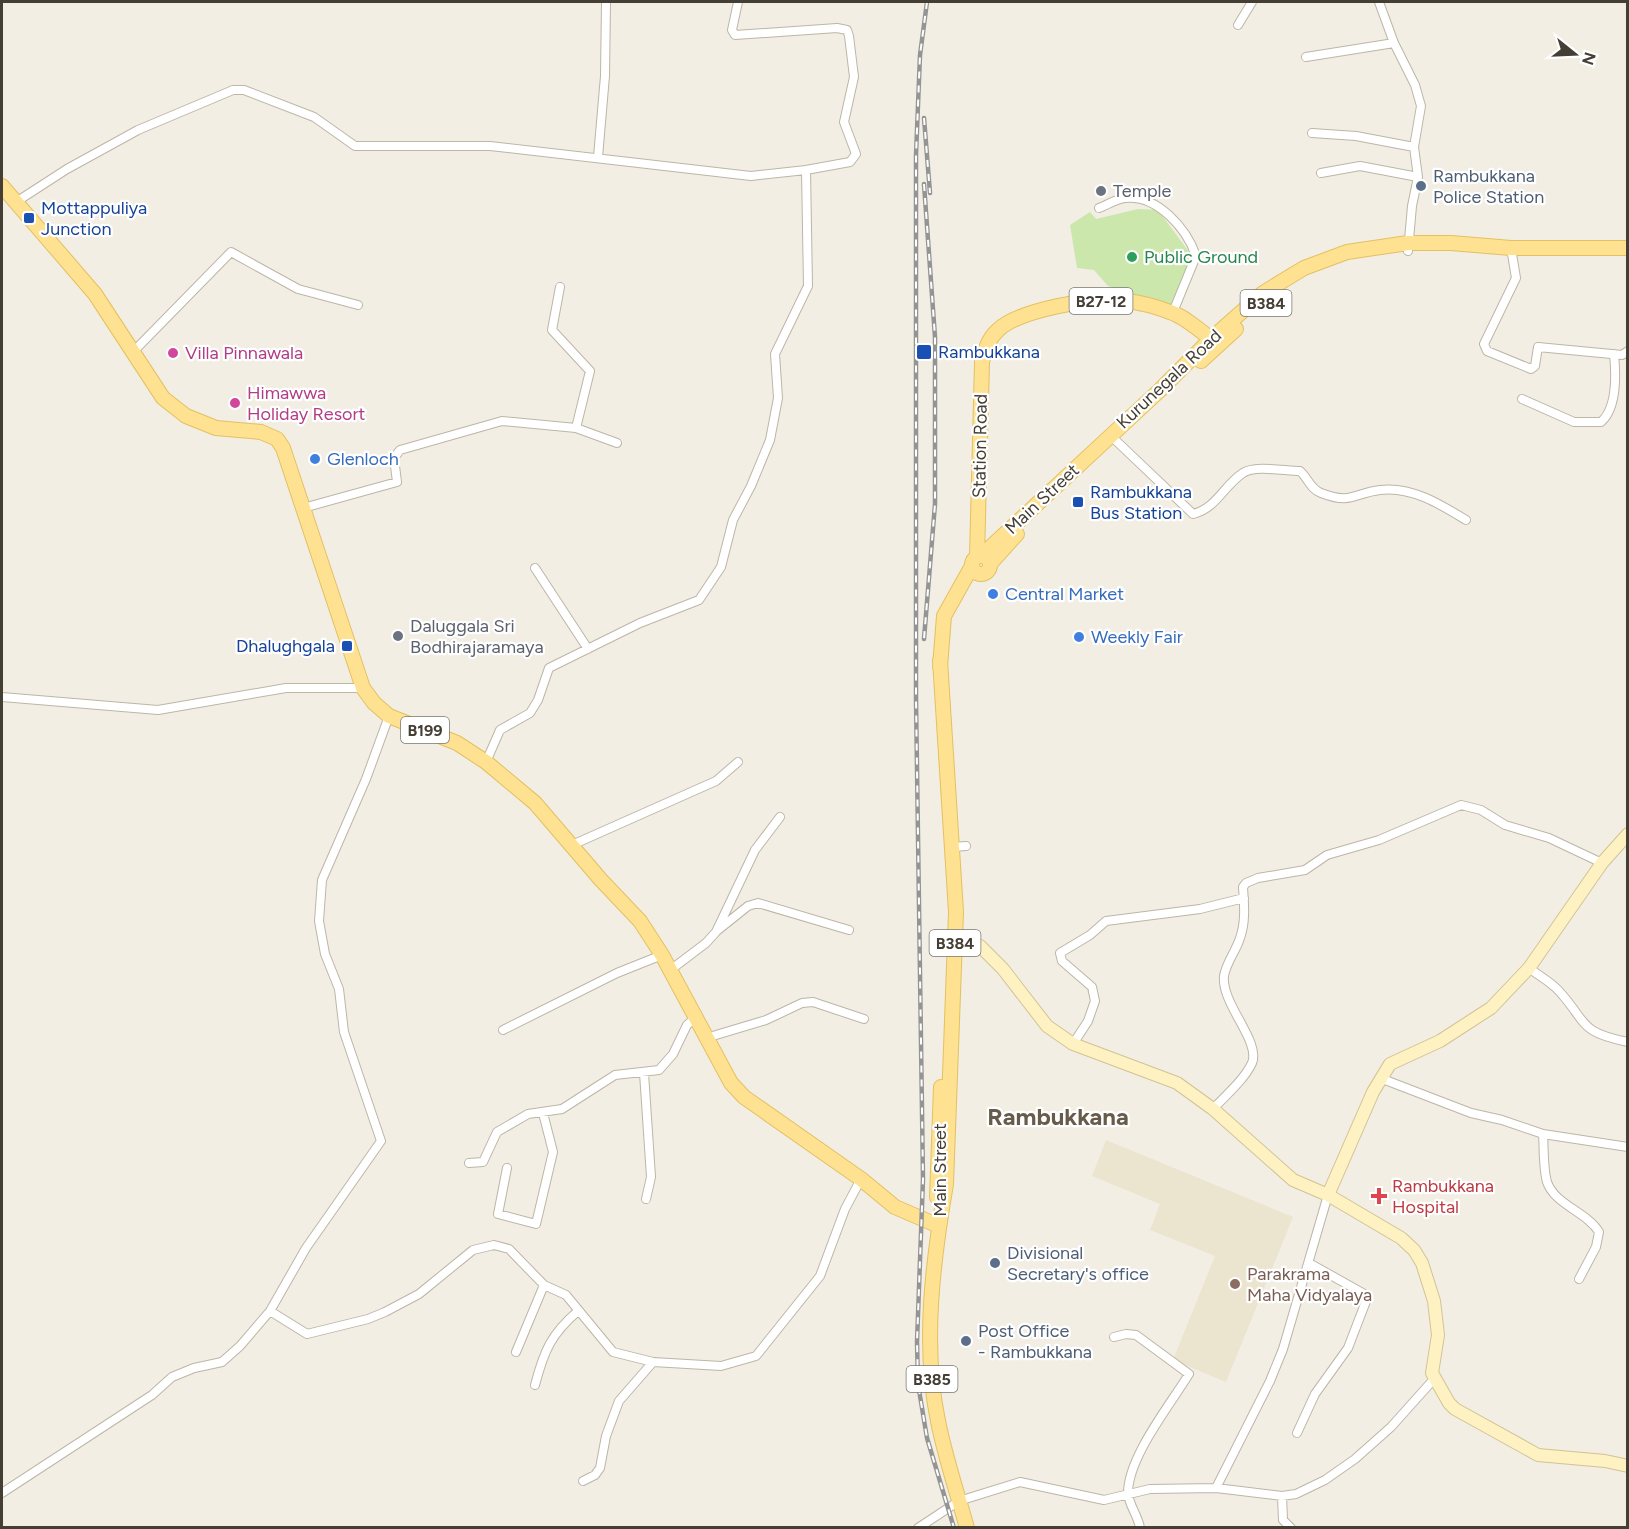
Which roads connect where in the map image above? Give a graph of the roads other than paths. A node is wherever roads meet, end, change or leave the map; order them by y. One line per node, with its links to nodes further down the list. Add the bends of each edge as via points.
1 (606, 2): 10 (street)
2 (738, 2): 11 (street, via 732,30 735,35 847,30 854,76 844,122 856,154 850,162)
3 (1252, 2): 5 (street)
4 (1379, 2): 6 (street)
5 (1238, 25)
6 (1394, 43): 7 (street); 9 (street, via 1416,84 1420,106)
7 (1306, 57)
8 (1312, 133): 9 (street, via 1356,136)
9 (1414, 147): 13 (street)
10 (598, 158): 11 (street, via 751,176); 15 (street, via 490,146 355,146 314,117 244,90 233,90 138,130)
11 (806, 170): 35 (street, via 808,286 775,354 778,398 770,440 733,520 721,567 699,600)
12 (1321, 173): 13 (street, via 1360,166)
13 (1418, 177): 17 (street)
14 (2, 186): 15 (main road, B199)
15 (16, 202): 25 (main road, B199, via 95,294)
16 (1099, 208): 22 (street, via 1126,198 1163,207 1191,242 1196,256)
17 (1408, 247): 19 (main road, Kurunegala Road / B384); 23 (main road, Kurunegala Road / B384, via 1347,252 1304,268 1263,293)
18 (1628, 248): 19 (main road, Kurunegala Road / B384)
19 (1511, 249): 26 (street, via 1516,278 1484,344 1487,351 1531,369 1538,347)
20 (560, 287): 28 (street, via 552,330 590,371)
21 (358, 305): 25 (street, via 298,289 231,252)
22 (1173, 312): 23 (main road, B27-12); 33 (main road, Station Road / B27-12, via 1108,300 1015,318 991,338 980,381)
23 (1214, 342): 29 (main road, Kurunegala Road / B384)
24 (1628, 351): 26 (street)
25 (132, 352): 31 (main road, B199, via 163,398 186,416 216,428 261,432 277,439)
26 (1614, 354): 27 (street, via 1616,372 1609,415 1601,422 1574,422)
27 (1522, 399)
28 (576, 428): 30 (street); 31 (street, via 502,420 400,450 394,458 397,482)
29 (1108, 441): 32 (street, via 1193,514 1210,506 1243,472 1258,468 1300,471 1320,493 1340,498 1354,499 1379,490 1404,490 1441,504); 33 (main road, Main Street / B384)
30 (617, 443)
31 (303, 508): 37 (main road, B199)
32 (1466, 520)
33 (980, 563): 36 (main road, Main Street / B384, via 958,590 944,616)
34 (536, 568): 35 (street)
35 (588, 649): 40 (street, via 549,668 530,713 500,730)
36 (940, 660): 49 (main road, Main Street / B384, via 938,773); 49 (main road, Main Street / B384, via 959,846)
37 (363, 688): 38 (street, via 285,688 158,710); 39 (main road, B199)
38 (2, 697)
39 (389, 716): 40 (main road, B199, via 457,742); 74 (street, via 322,880 319,921 325,954 339,989 344,1032 381,1141 306,1248)
40 (486, 762): 44 (main road, B199, via 535,803)
41 (738, 762): 44 (street, via 716,781)
42 (780, 817): 48 (street, via 755,850)
43 (1628, 834): 45 (street)
44 (572, 845): 50 (main road, B199, via 640,921)
45 (1602, 863): 46 (street, via 1461,805 1378,840 1328,855 1305,870 1246,883); 51 (street)
46 (1244, 898): 58 (street, via 1200,909 1106,921 1063,950 1062,961 1092,987 1095,1002); 61 (street, via 1241,937 1224,979 1230,1005 1250,1042 1253,1060)
47 (849, 930): 48 (street, via 758,903 748,906)
48 (716, 932): 52 (street)
49 (952, 941): 58 (street, via 980,946 1047,1026); 70 (main road, Main Street / B384, via 949,1133)
50 (662, 955): 52 (main road, B199); 55 (street)
51 (1529, 968): 57 (street, via 1558,990 1579,1021 1591,1031); 60 (street, via 1491,1008 1440,1041 1396,1059)
52 (669, 971): 53 (main road, B199)
53 (695, 1018): 56 (main road, B199); 59 (street, via 659,1070)
54 (864, 1019): 56 (street, via 813,1002 802,1003 766,1020)
55 (503, 1030)
56 (706, 1038): 67 (main road, B199, via 730,1083 744,1097)
57 (1628, 1042)
58 (1073, 1044): 61 (street, via 1177,1083)
59 (645, 1073): 62 (street, via 615,1075 562,1109); 69 (street, via 651,1177)
60 (1380, 1078): 63 (street, via 1471,1113); 68 (street)
61 (1213, 1108): 68 (street, via 1293,1180)
62 (543, 1113): 65 (street, via 528,1114 497,1132 483,1162); 66 (street, via 553,1152 536,1224 498,1214)
63 (1543, 1134): 64 (street); 72 (street, via 1547,1183 1560,1198 1593,1222 1599,1232 1596,1247)
64 (1628, 1147)
65 (469, 1163)
66 (507, 1168)
67 (861, 1179): 70 (main road, B199, via 895,1207); 78 (street, via 845,1209 820,1276 756,1356 722,1366)
68 (1328, 1195): 71 (street); 79 (street, via 1401,1238 1422,1263 1434,1301 1438,1335)
69 (646, 1199)
70 (939, 1226): 88 (main road, B385, via 930,1356 938,1421)
71 (1309, 1263): 81 (street, via 1368,1296 1348,1348 1315,1394); 84 (street, via 1270,1381)
72 (1579, 1279)
73 (544, 1285): 74 (street, via 509,1249 494,1245 473,1250 420,1294 368,1319 307,1334); 75 (street, via 566,1295); 77 (street)
74 (270, 1311): 85 (street, via 222,1362 172,1377 152,1395)
75 (578, 1311): 78 (street, via 613,1352); 80 (street, via 561,1325 545,1349)
76 (1114, 1337): 86 (street, via 1136,1335 1189,1374 1140,1454 1129,1480)
77 (516, 1352)
78 (653, 1362): 83 (street, via 618,1401 600,1468 595,1476)
79 (1434, 1379): 82 (street, via 1455,1409 1538,1455); 87 (street, via 1391,1427 1355,1459 1325,1480 1296,1494)
80 (535, 1385)
81 (1297, 1433)
82 (1628, 1466)
83 (583, 1481)
84 (1216, 1488): 86 (street, via 1150,1489); 87 (street)
85 (2, 1493)
86 (1128, 1494): 88 (street, via 1104,1500 1020,1482); 91 (street)
87 (1282, 1496): 92 (street, via 1282,1520)
88 (959, 1501): 89 (street); 90 (main road, B385)
89 (918, 1527)
90 (967, 1527)
91 (1140, 1527)
92 (1291, 1527)

